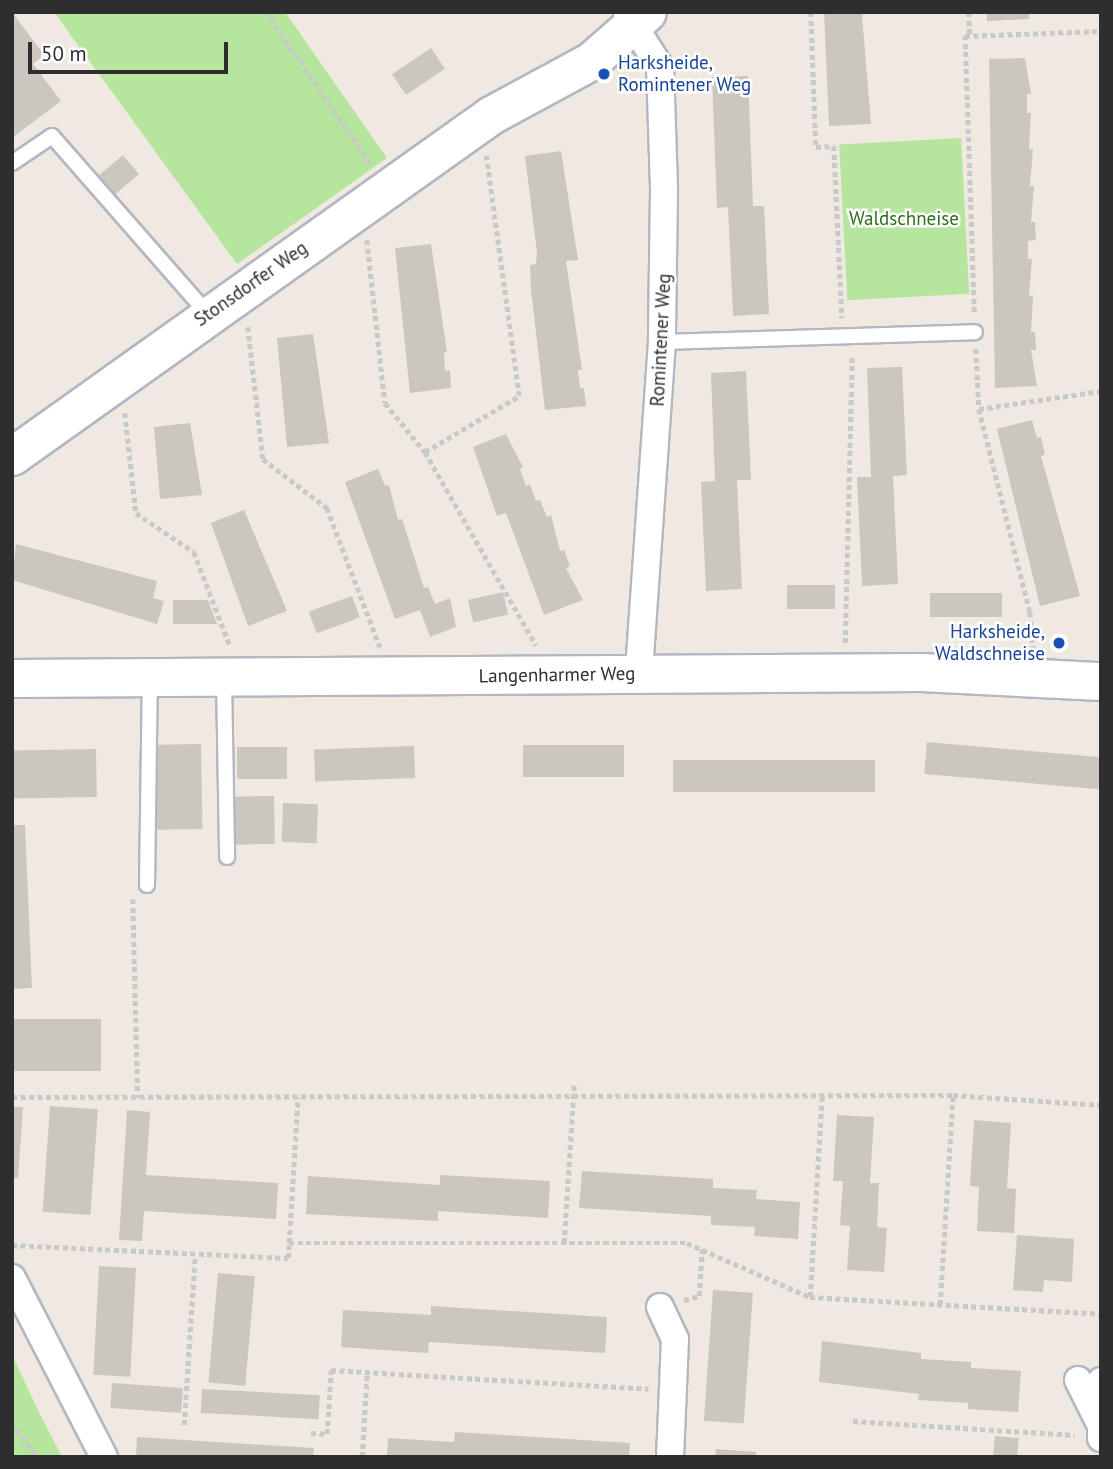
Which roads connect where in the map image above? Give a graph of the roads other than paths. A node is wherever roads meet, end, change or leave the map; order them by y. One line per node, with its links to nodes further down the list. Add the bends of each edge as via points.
1 (635, 16): 3 (main road, Stonsdorfer Weg, via 521,84 488,132 388,187); 5 (street, Romintener Weg, via 660,67 665,204)
2 (12, 163): 3 (lane, via 52,136)
3 (208, 314): 6 (main road, Stonsdorfer Weg)
4 (975, 332): 5 (lane)
5 (662, 342): 8 (street, Romintener Weg)
6 (12, 456)
7 (227, 663): 8 (main road, Langenharmer Weg); 10 (main road, Langenharmer Weg); 12 (lane)
8 (639, 674): 11 (main road, Langenharmer Weg, via 939,672)
9 (12, 678): 10 (main road, Langenharmer Weg)
10 (150, 678): 13 (lane)
11 (1101, 681)
12 (227, 857)
13 (147, 885)
14 (12, 1278): 19 (street)
15 (660, 1307): 20 (street, via 675,1339)
16 (1090, 1380): 17 (street)
17 (1100, 1424): 18 (street)
18 (1101, 1437)
19 (104, 1457)
20 (670, 1457)

